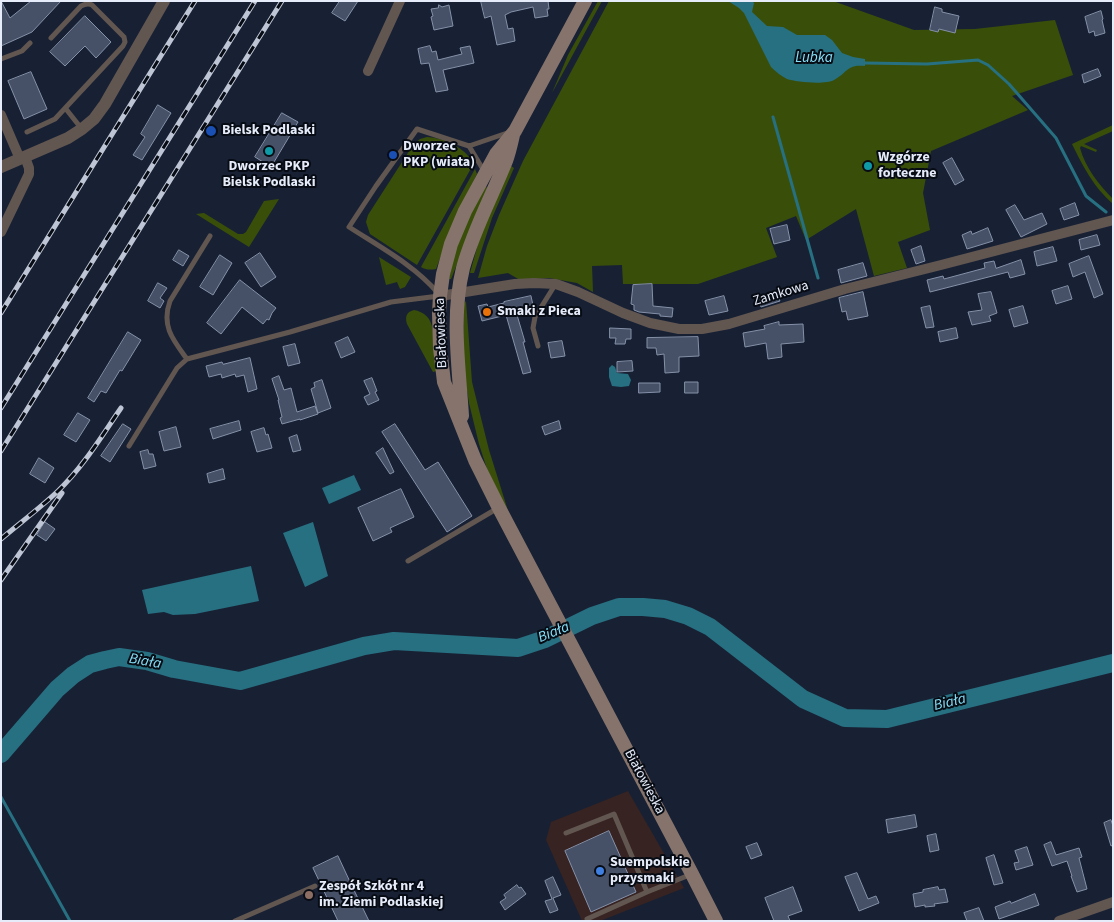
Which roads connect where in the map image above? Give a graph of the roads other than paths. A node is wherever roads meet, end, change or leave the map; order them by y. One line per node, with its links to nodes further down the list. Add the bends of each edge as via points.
1 (164, 1): 10 (street, via 105,104)
2 (400, 1): 7 (street)
3 (585, 1): 11 (main road, Białowieska)
4 (51, 38): 8 (lane, via 85,4 92,5 124,37 123,46)
5 (30, 43): 6 (lane, via 22,51)
6 (1, 59)
7 (368, 71)
8 (66, 109): 10 (lane); 12 (lane, via 55,119)
9 (1, 115): 14 (street)
10 (82, 130): 14 (street)
11 (515, 131): 13 (lane); 16 (main road, Białowieska); 17 (main road, Białowieska, via 507,160)
12 (27, 132)
13 (469, 146): 16 (lane); 23 (lane, via 417,128 349,227 416,271)
14 (22, 158): 15 (street); 19 (street, via 29,174)
15 (1, 167)
16 (485, 174): 17 (lane); 23 (main road, Białowieska, via 451,244)
17 (493, 189): 22 (main road, Białowieska, via 473,239)
18 (1113, 220): 21 (street, Zamkowa, via 844,288 729,324 702,329 650,323)
19 (1, 232)
20 (210, 236): 25 (lane, via 170,301 166,319 173,339)
21 (556, 284): 22 (street, Zamkowa, via 515,284); 24 (lane, via 535,317 533,328)
22 (458, 293): 23 (street, Zamkowa); 26 (main road, Białowieska, via 456,348)
23 (440, 296): 25 (lane, via 391,302); 26 (main road, Białowieska, via 444,382)
24 (538, 346)
25 (188, 359): 27 (lane, via 177,368)
26 (464, 429): 28 (main road, Białowieska)
27 (129, 446)
28 (499, 508): 29 (lane); 31 (main road, Białowieska)
29 (408, 560)
30 (566, 833): 33 (lane, via 614,814)
31 (692, 874): 33 (lane); 37 (main road, Białowieska)
32 (315, 886): 36 (lane)
33 (647, 892): 35 (lane)
34 (1113, 902): 38 (street)
35 (587, 918)
36 (235, 921)
37 (716, 921)
38 (1059, 921)

